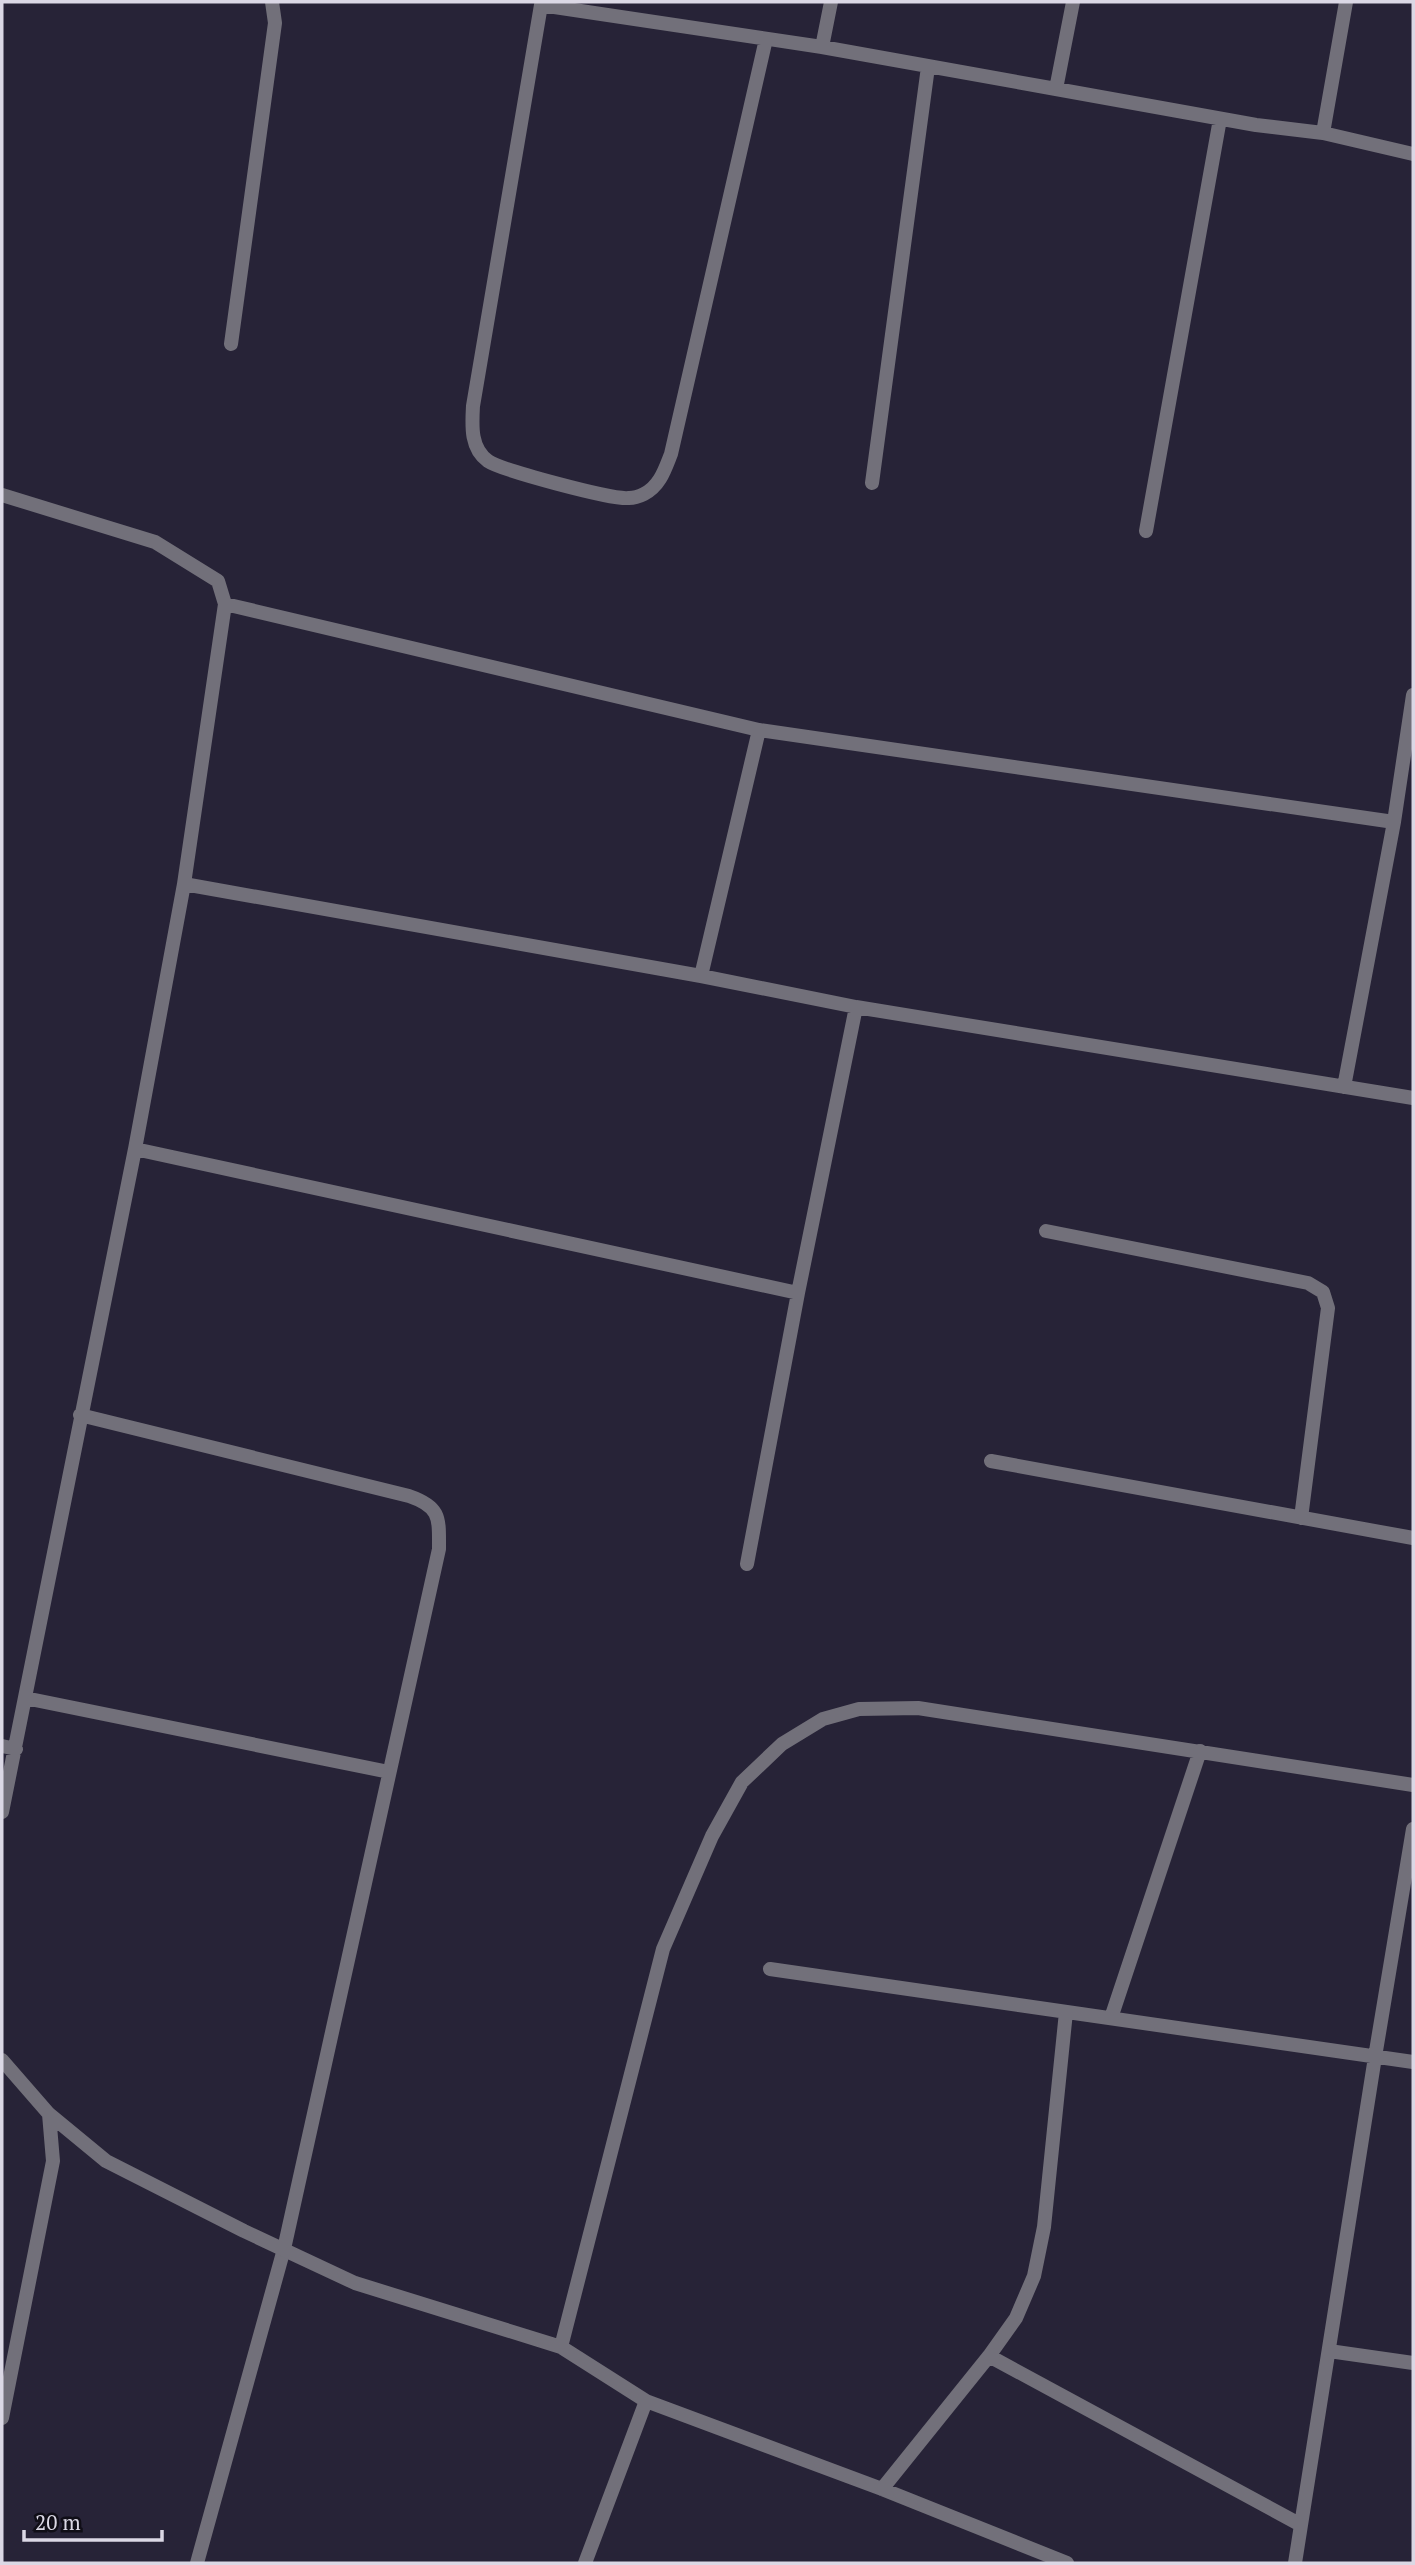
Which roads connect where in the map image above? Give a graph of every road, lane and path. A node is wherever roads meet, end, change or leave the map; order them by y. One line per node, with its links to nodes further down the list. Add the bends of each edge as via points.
1 (272, 2): 13 (street, via 275,23)
2 (831, 2): 7 (street)
3 (1073, 2): 9 (street)
4 (1346, 2): 11 (street)
5 (542, 3): 6 (street); 6 (street, via 472,430 475,446 486,460 610,497 628,499 654,488 671,454)
6 (766, 39): 7 (street)
7 (822, 47): 8 (street)
8 (928, 67): 9 (street); 14 (street)
9 (1056, 89): 10 (street)
10 (1220, 119): 11 (street); 16 (street)
11 (1322, 133): 12 (street)
12 (1413, 154)
13 (231, 344)
14 (872, 484)
15 (2, 495): 17 (street, via 155,542 218,581)
16 (1146, 531)
17 (225, 604): 19 (street); 21 (street)
18 (1413, 695): 20 (street)
19 (759, 730): 20 (street); 22 (street)
20 (1394, 822): 24 (street)
21 (184, 884): 22 (street); 26 (street)
22 (701, 976): 23 (street)
23 (856, 1007): 24 (street); 28 (street)
24 (1344, 1087): 25 (street)
25 (1413, 1098)
26 (135, 1149): 28 (street); 29 (street)
27 (1046, 1231): 31 (street, via 1308,1283 1323,1292 1328,1308)
28 (798, 1293): 33 (street)
29 (80, 1415): 34 (street); 37 (street, via 409,1496 435,1511 439,1549)
30 (992, 1461): 31 (street)
31 (1301, 1518): 32 (street)
32 (1413, 1538)
33 (747, 1564)
34 (24, 1698): 35 (street); 37 (street)
35 (9, 1748): 39 (street)
36 (1200, 1751): 38 (street); 43 (street); 49 (street, via 918,1708 859,1709 823,1718 782,1744 742,1783 712,1836 663,1949)
37 (390, 1772): 48 (street)
38 (1413, 1785)
39 (2, 1812)
40 (1413, 1829): 44 (street)
41 (770, 1969): 42 (street)
42 (1066, 2012): 43 (street); 51 (street, via 1044,2227 1034,2276 1016,2318)
43 (1111, 2018): 44 (street)
44 (1375, 2057): 46 (street); 50 (street)
45 (2, 2060): 47 (street)
46 (1413, 2062)
47 (49, 2114): 48 (street, via 106,2161); 54 (street, via 53,2161)
48 (284, 2249): 49 (street, via 355,2283); 57 (street)
49 (561, 2347): 53 (street)
50 (1329, 2351): 52 (street); 56 (street)
51 (989, 2356): 55 (street); 56 (street)
52 (1413, 2363)
53 (646, 2401): 55 (street); 58 (street)
54 (2, 2418)
55 (882, 2489): 59 (street)
56 (1301, 2525): 60 (street)
57 (197, 2563)
58 (586, 2563)
59 (1066, 2563)
60 (1295, 2563)

